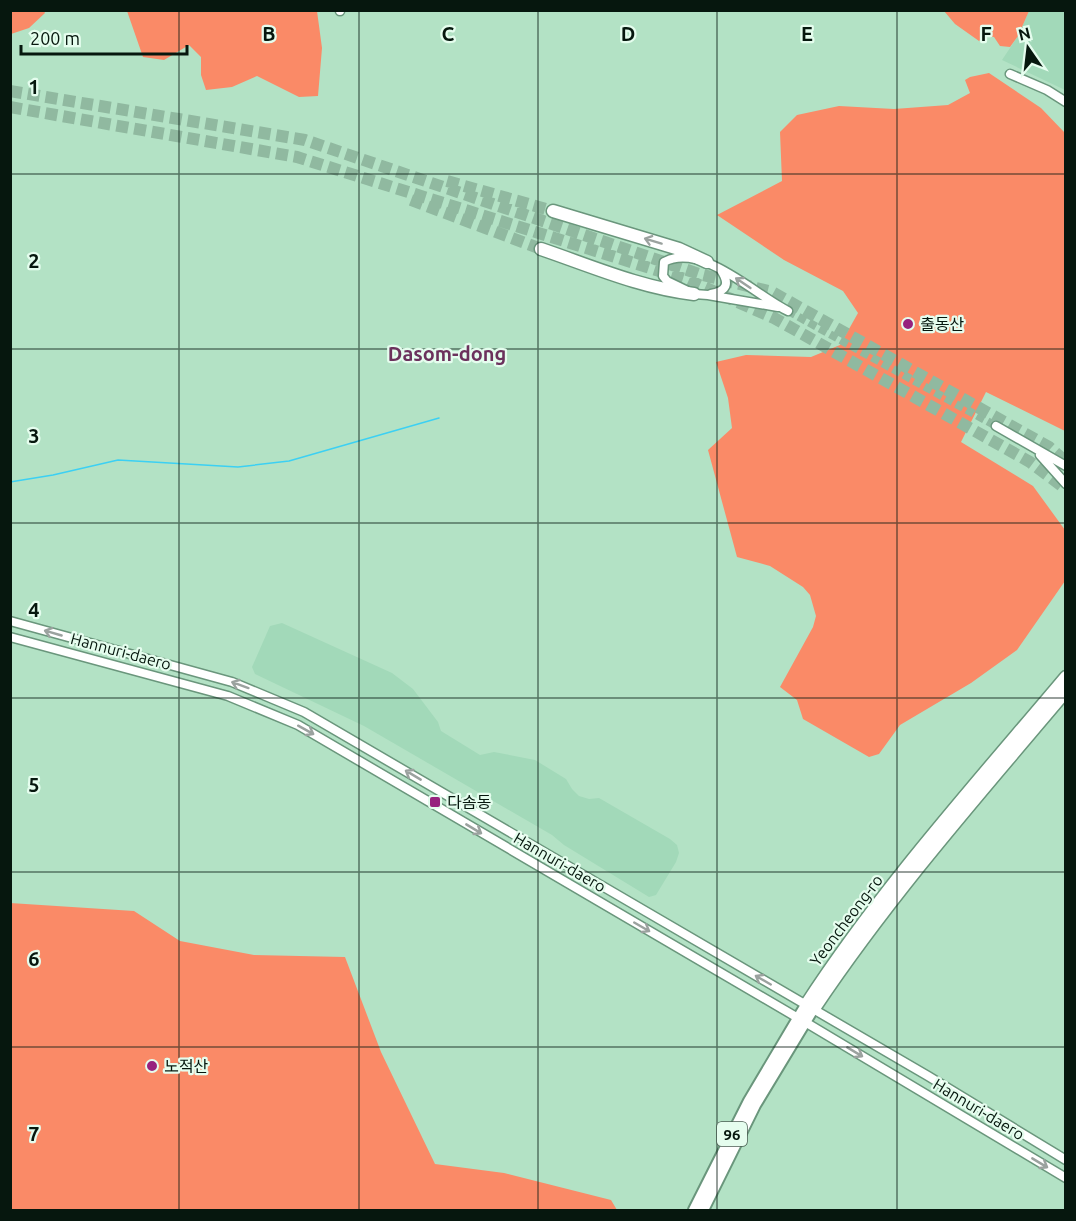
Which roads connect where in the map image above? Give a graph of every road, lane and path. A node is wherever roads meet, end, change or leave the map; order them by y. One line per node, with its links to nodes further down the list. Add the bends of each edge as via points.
1 (1010, 74): 2 (street)
2 (1065, 102)
3 (553, 210): 5 (highway, one-way to 3, via 679,249)
4 (541, 249): 7 (highway, via 636,282)
5 (707, 262): 6 (street); 7 (street, via 682,258 664,262 663,276 667,281)
6 (720, 270): 8 (street, via 725,287); 9 (street, one-way to 6)
7 (694, 294): 8 (street)
8 (708, 295): 9 (street)
9 (778, 307): 10 (street)
10 (788, 311)
11 (996, 426): 12 (street)
12 (1036, 451): 13 (street); 14 (street)
13 (1065, 466)
14 (1065, 484)
15 (10, 621): 19 (street, Hannuri-daero, one-way to 15, via 304,712 232,682)
16 (10, 637): 20 (street, Hannuri-daero, one-way to 20, via 228,696 297,725)
17 (1065, 677): 19 (highway, Yeoncheong-ro, via 862,925)
18 (1065, 691): 19 (highway, Yeoncheong-ro, via 920,865)
19 (810, 1007): 20 (main road, Yeoncheong-ro); 22 (street, Hannuri-daero)
20 (802, 1020): 21 (main road, Yeoncheong-ro / 96); 23 (street, Hannuri-daero, one-way to 23)
21 (776, 1061): 24 (main road, Yeoncheong-ro / 96, via 743,1111); 25 (main road, Yeoncheong-ro / 96)
22 (1065, 1160)
23 (1065, 1178)
24 (694, 1210)
25 (703, 1210)

